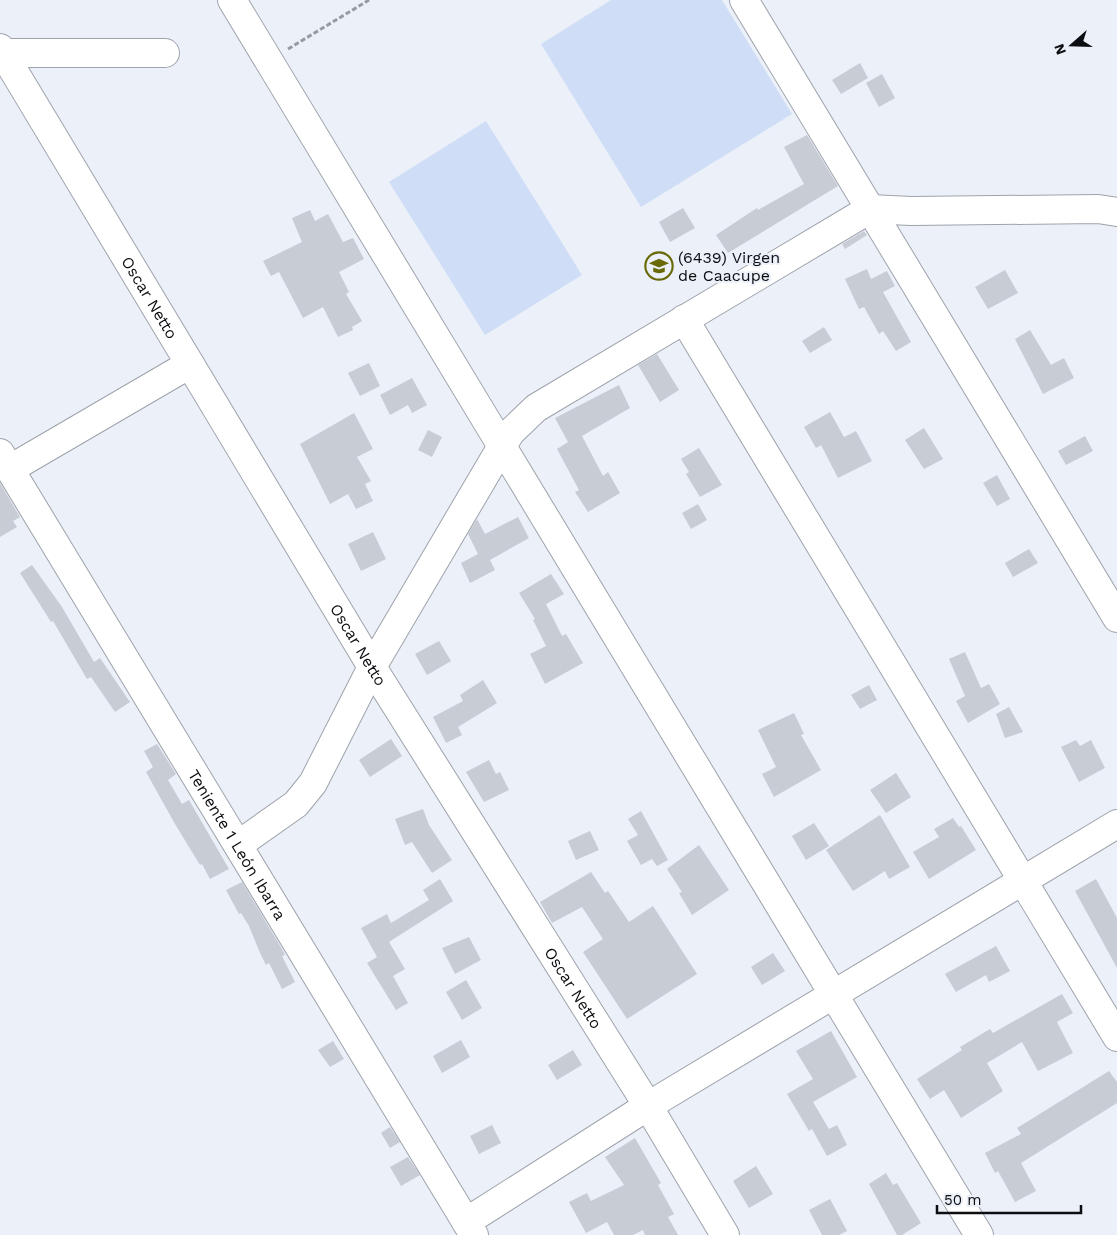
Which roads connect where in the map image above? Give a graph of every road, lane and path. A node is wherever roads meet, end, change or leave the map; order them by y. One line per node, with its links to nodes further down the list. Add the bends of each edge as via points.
1 (232, 0): 6 (street)
2 (369, 0): 6 (path)
3 (744, 0): 7 (street)
4 (1, 51): 5 (street); 10 (street, Oscar Netto)
5 (165, 53)
6 (269, 61): 11 (street)
7 (870, 209): 8 (street, via 1098,209); 9 (street); 13 (street)
8 (1117, 212)
9 (684, 319): 11 (street, via 536,408 511,432); 17 (street)
10 (190, 364): 12 (street); 14 (street, Oscar Netto)
11 (502, 446): 14 (street); 18 (street)
12 (5, 461): 16 (street, Teniente 1 León Ibarra)
13 (1117, 618)
14 (372, 667): 16 (street, via 313,783 296,804); 20 (street, Oscar Netto)
15 (1117, 824): 17 (street)
16 (238, 845): 21 (street, Teniente 1 León Ibarra)
17 (1023, 880): 18 (street); 19 (street)
18 (833, 994): 20 (street); 23 (street)
19 (1117, 1037)
20 (648, 1106): 21 (street); 22 (street, Oscar Netto)
21 (470, 1228)
22 (725, 1235)
23 (979, 1235)

